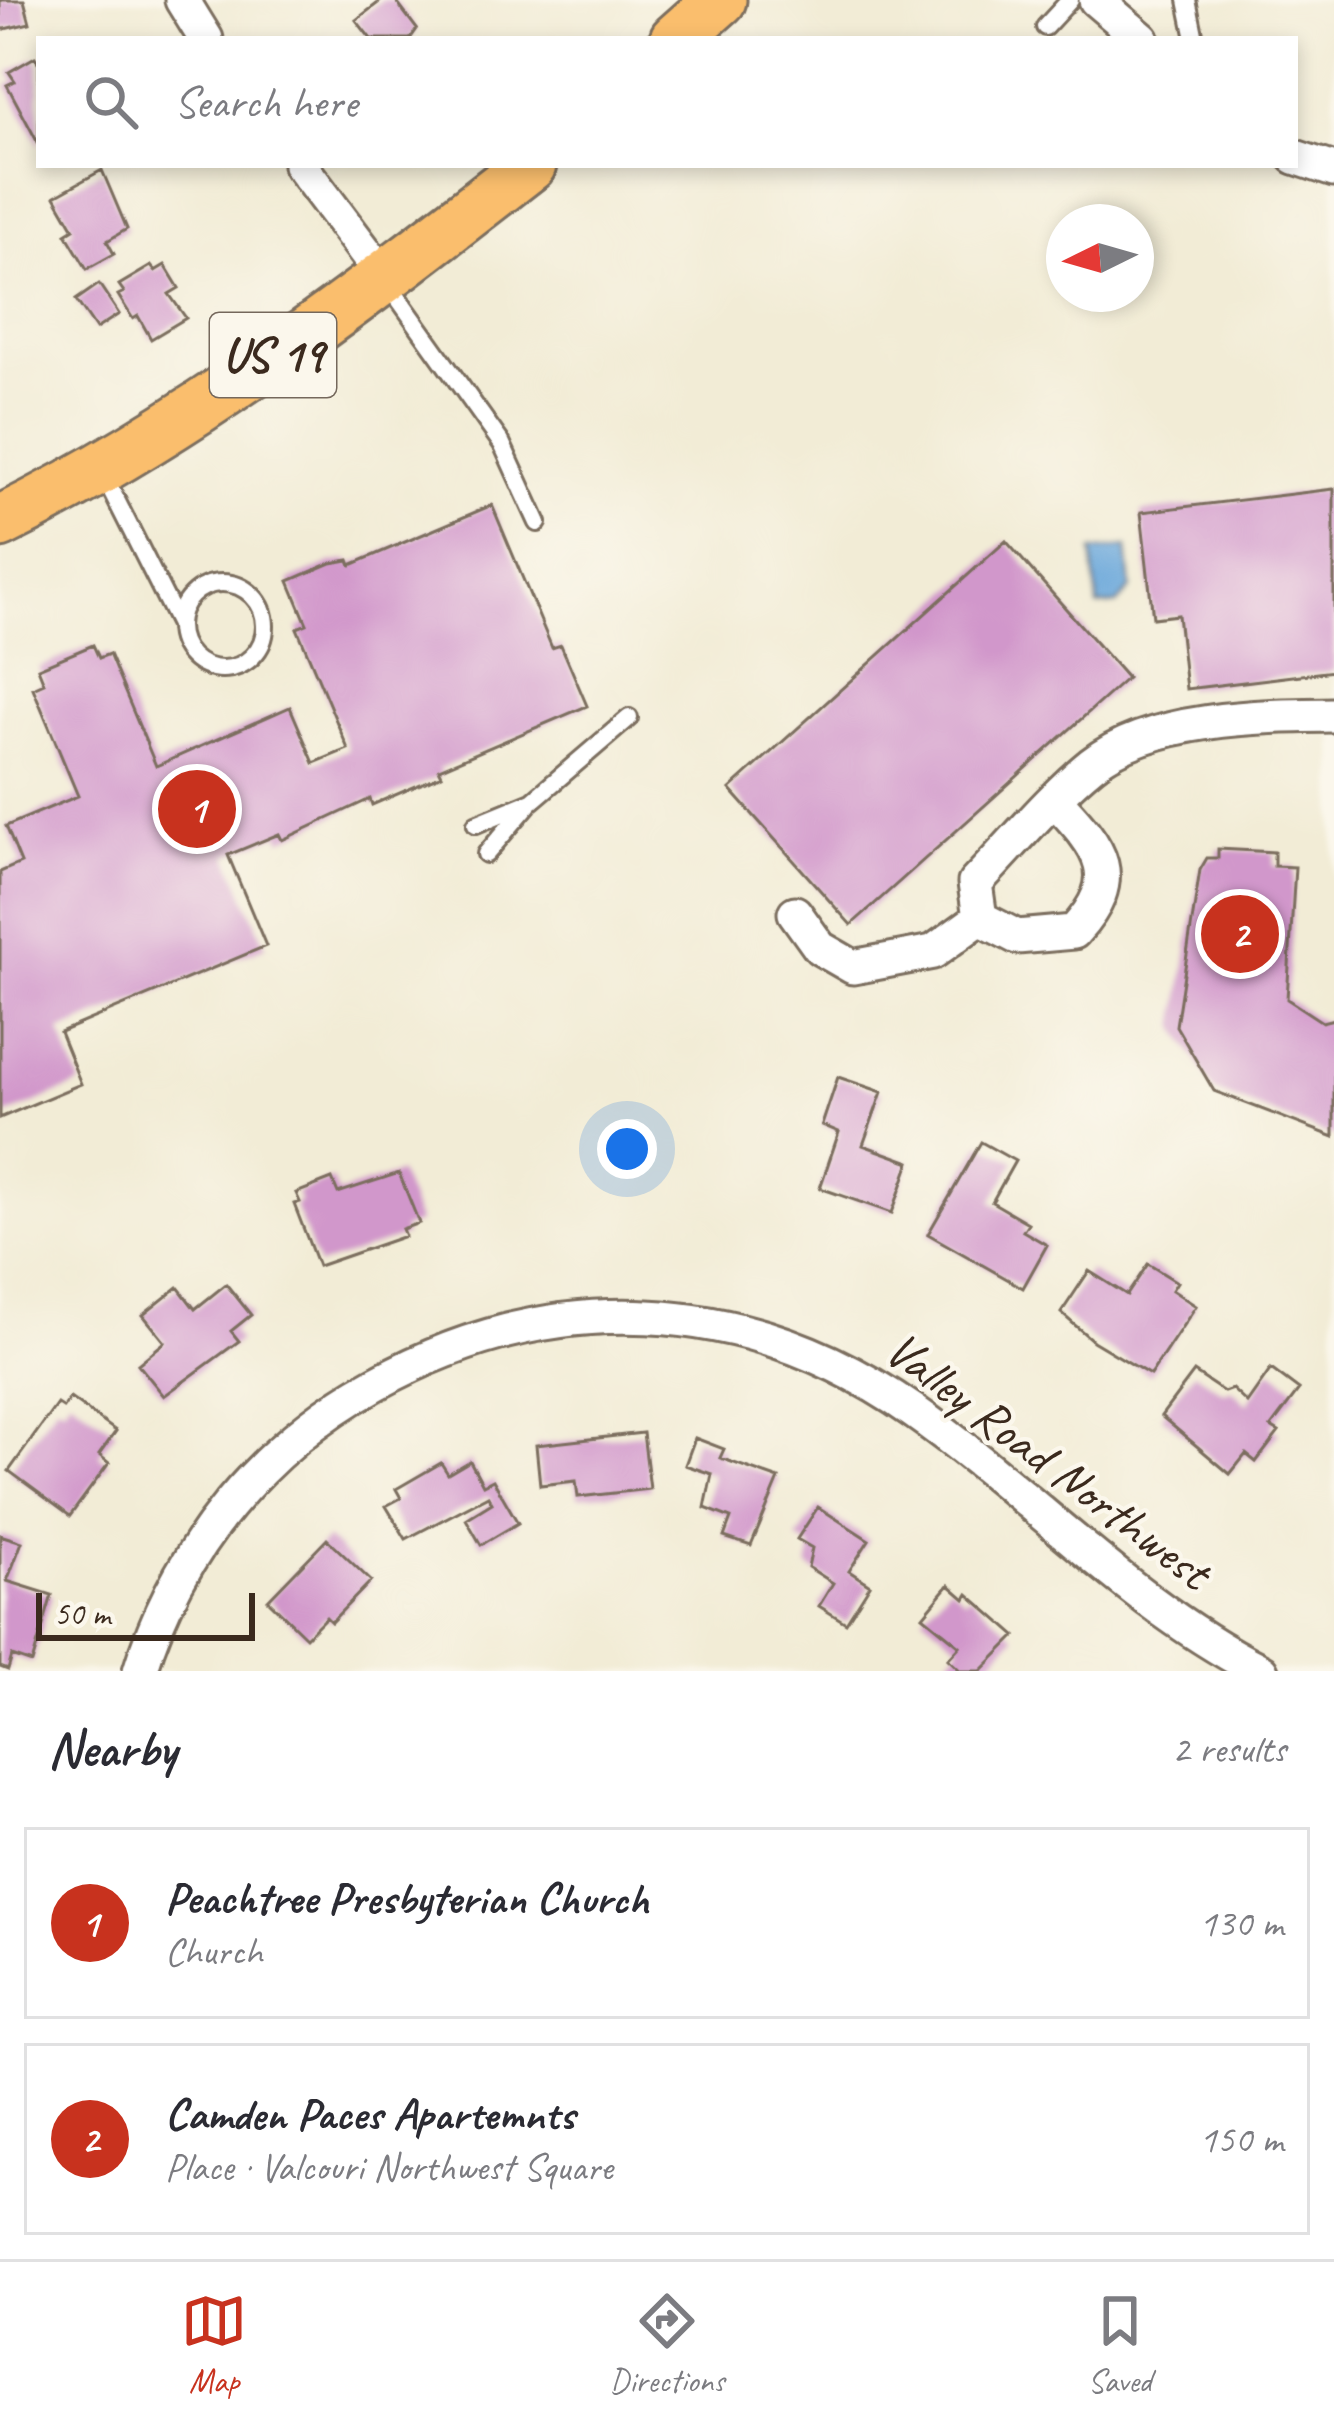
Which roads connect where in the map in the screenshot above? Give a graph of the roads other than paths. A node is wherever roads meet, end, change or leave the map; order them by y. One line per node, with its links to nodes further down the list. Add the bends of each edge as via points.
1 (182, 0): 7 (street)
2 (720, 0): 8 (main road)
3 (1070, 0): 6 (lane)
4 (1096, 0): 9 (street)
5 (1187, 0): 10 (lane)
6 (1046, 27)
7 (204, 36)
8 (679, 36)
9 (1138, 36)
10 (1194, 36)
11 (1298, 158): 14 (street)
12 (302, 168): 15 (street)
13 (526, 168): 15 (main road, US 19)
14 (1334, 170)
15 (385, 278): 16 (main road, US 19); 18 (lane, via 502,444)
16 (100, 468): 17 (main road, US 19); 19 (lane)
17 (0, 521)
18 (538, 523)
19 (179, 625): 19 (lane, via 186,650 220,669 246,662 265,627 257,602 223,583 197,590)
20 (1334, 715): 23 (street, via 1240,717 1169,730 1095,761)
21 (629, 718): 22 (lane)
22 (532, 801): 24 (lane); 25 (lane)
23 (1056, 801): 27 (street, via 975,883); 27 (street, via 1090,837 1105,874 1098,905 1073,932 1017,937)
24 (476, 824)
25 (486, 854)
26 (795, 913): 27 (street, via 820,948 853,968 933,952)
27 (980, 918)
28 (140, 1671): 29 (street, Valley Road Northwest, via 157,1614 194,1548 230,1502 316,1422 452,1347 557,1318 627,1314 769,1338 876,1386 1122,1584)
29 (1261, 1671)

